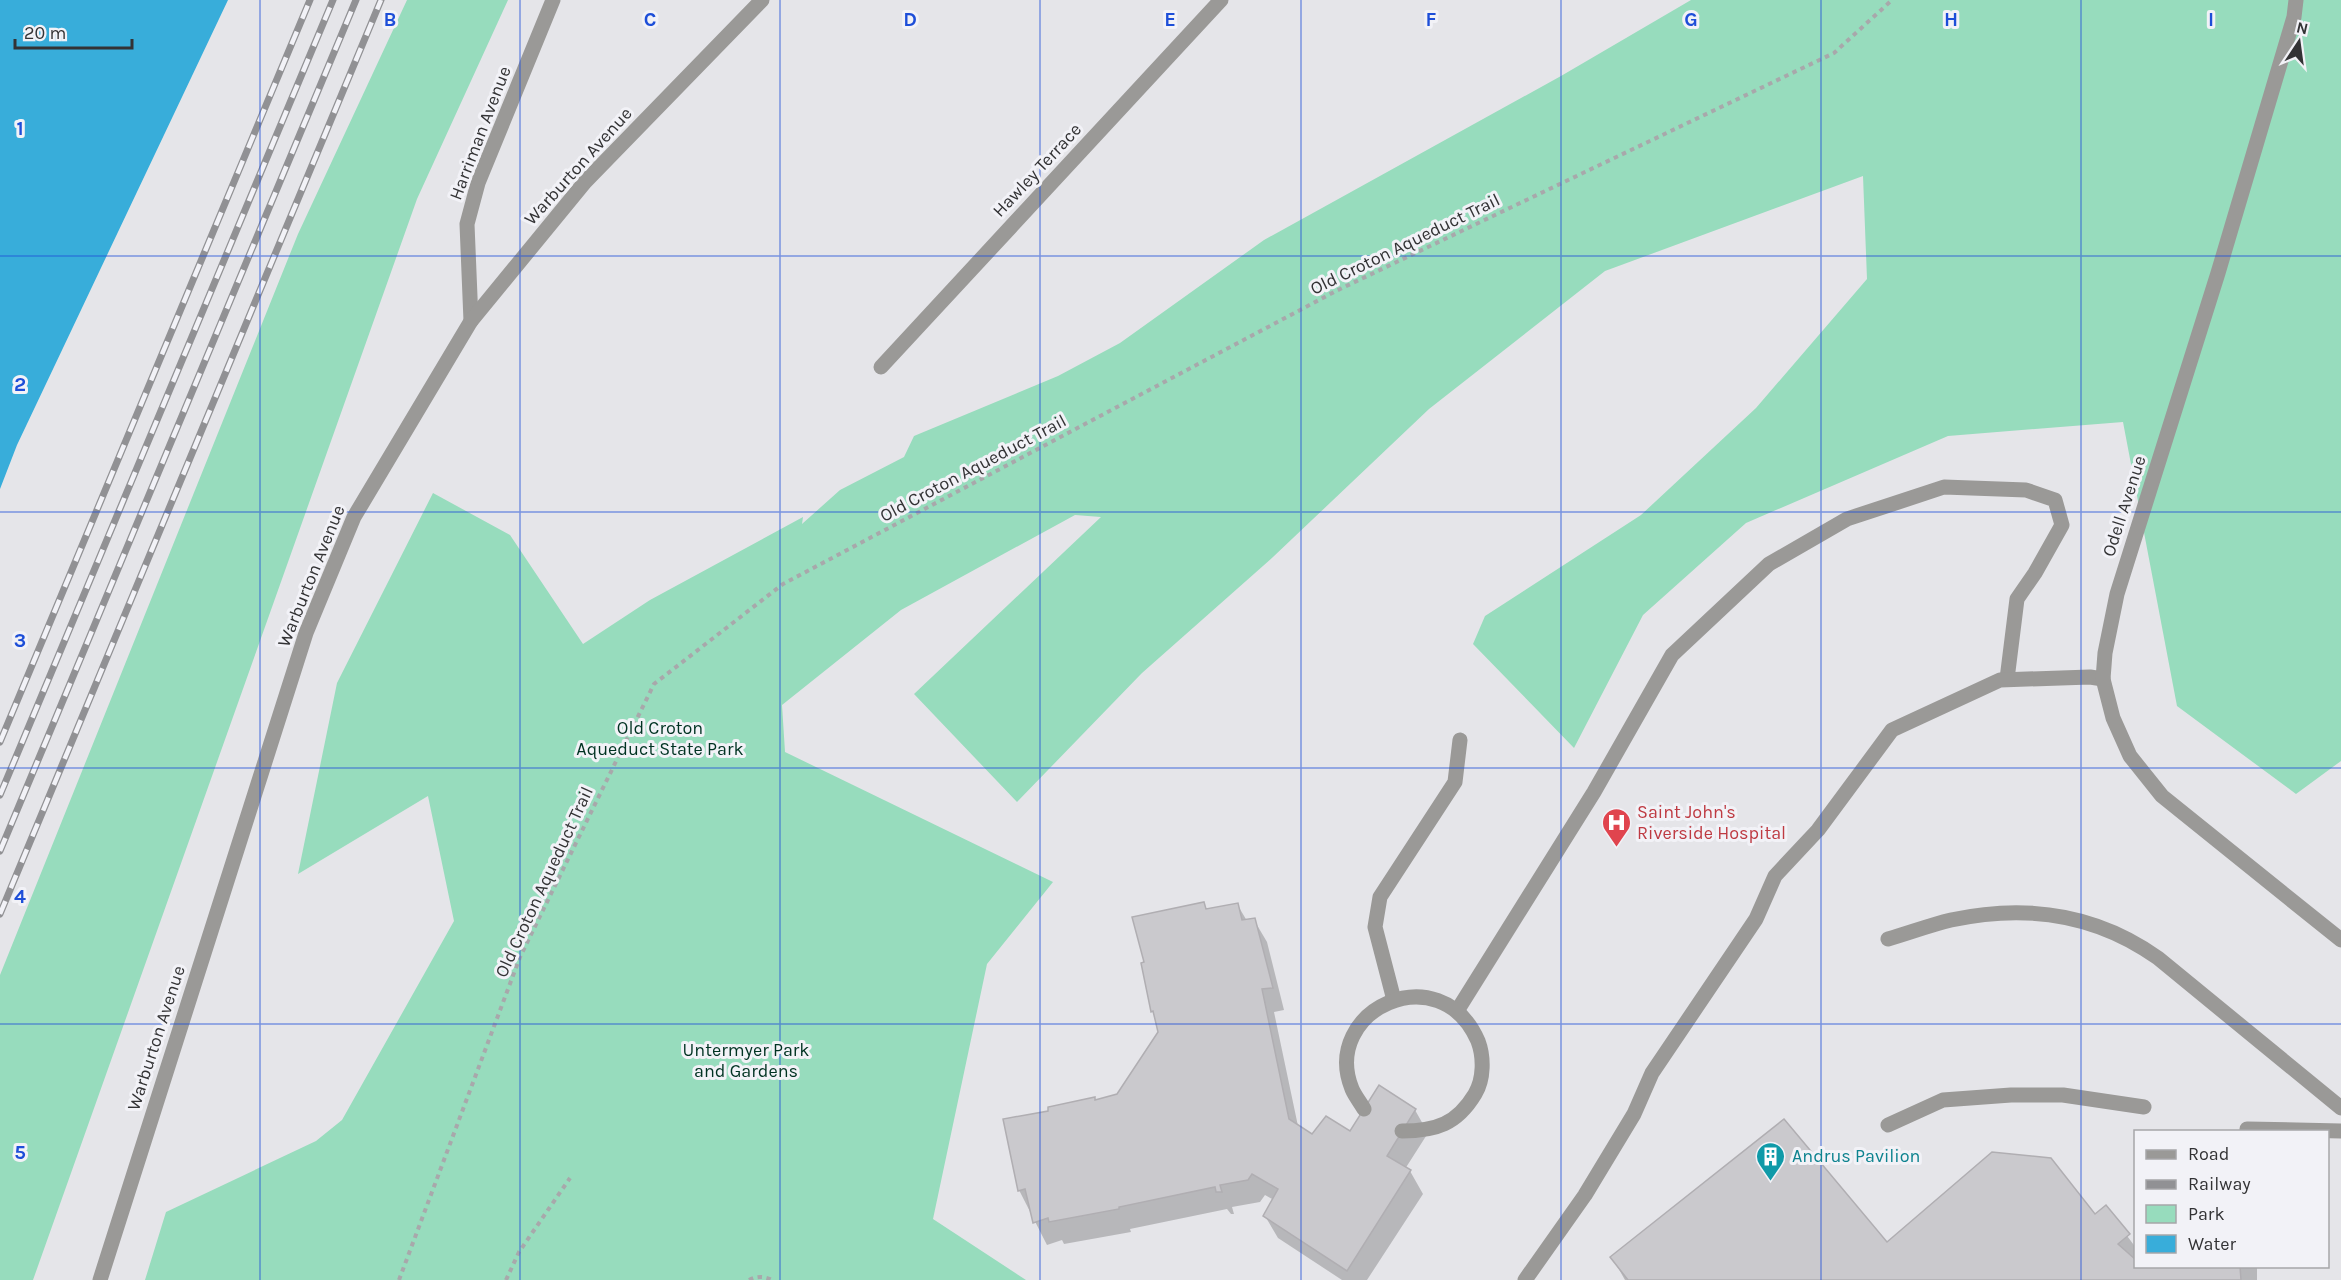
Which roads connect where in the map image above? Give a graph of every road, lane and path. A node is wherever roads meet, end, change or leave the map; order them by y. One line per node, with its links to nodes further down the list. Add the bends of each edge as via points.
1 (554, 0): 6 (street, Harriman Avenue, via 478,183 467,224)
2 (762, 0): 6 (street, Warburton Avenue, via 585,182)
3 (1221, 0): 7 (street, Hawley Terrace)
4 (1892, 0): 24 (path, Old Croton Aqueduct Trail, via 1834,53 1336,291 783,584 654,684 520,957)
5 (2296, 0): 9 (street, Odell Avenue, via 2218,273 2117,594)
6 (471, 321): 23 (street, Warburton Avenue, via 354,517 306,633)
7 (881, 367)
8 (2007, 679): 9 (street); 14 (street, via 2017,599 2062,525 2055,500 2026,490 1944,487 1847,519 1769,564 1672,655 1594,792); 28 (street, via 1892,730 1818,830 1775,876 1756,919 1652,1073 1634,1114 1586,1194)
9 (2103, 679): 12 (street, Odell Avenue, via 2113,718 2130,756 2162,796)
10 (1460, 740): 13 (street, via 1455,782 1380,897 1375,927)
11 (1888, 939): 17 (street, via 1951,920 2020,911 2050,913 2106,929 2158,958)
12 (2341, 940)
13 (1394, 1000): 14 (street, via 1416,996 1437,1000); 16 (street, via 1374,1010 1359,1026 1349,1046 1347,1068 1352,1090)
14 (1457, 1011): 21 (street, via 1472,1028 1481,1048 1482,1070 1476,1092 1464,1110 1446,1124 1425,1131)
15 (2145, 1107): 18 (street, via 2063,1095 2011,1095 1943,1100)
16 (1364, 1108)
17 (2341, 1108)
18 (1888, 1125)
19 (2247, 1129): 20 (street)
20 (2294, 1130)
21 (1402, 1131)
22 (570, 1178): 25 (path, via 519,1252)
23 (100, 1280)
24 (399, 1280)
25 (506, 1280)
26 (749, 1280): 27 (path)
27 (772, 1280)
28 (1525, 1280)

